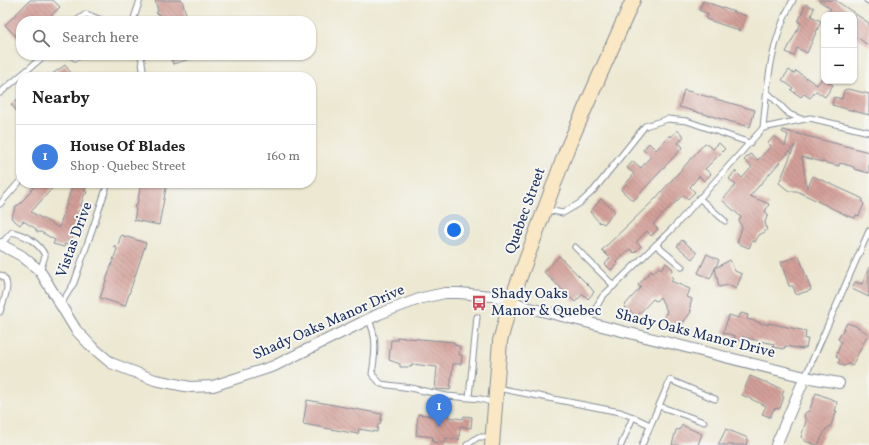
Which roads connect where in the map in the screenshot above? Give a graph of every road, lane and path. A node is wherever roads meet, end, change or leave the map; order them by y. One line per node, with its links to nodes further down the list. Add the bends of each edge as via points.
1 (140, 0): 4 (lane)
2 (633, 0): 20 (street, Quebec Street, via 567,149)
3 (793, 0): 10 (lane, via 776,43)
4 (134, 16)
5 (39, 60): 7 (lane)
6 (142, 60): 8 (lane)
7 (25, 72)
8 (143, 72)
9 (16, 79): 11 (lane)
10 (767, 92): 12 (lane, via 789,114); 13 (lane)
11 (0, 93)
12 (802, 120): 13 (lane); 14 (lane, via 810,118)
13 (763, 128): 15 (lane)
14 (869, 132)
15 (750, 143): 18 (lane); 20 (lane, via 687,121 668,119 645,126 580,204 563,212)
16 (16, 186): 19 (lane)
17 (106, 188): 32 (lane, Vistas Drive, via 74,283)
18 (699, 198): 21 (lane); 25 (lane)
19 (0, 204)
20 (544, 210): 31 (street, Quebec Street)
21 (725, 221)
22 (869, 232): 23 (lane)
23 (867, 239): 37 (lane)
24 (0, 244): 28 (street, Shady Oaks Manor Drive, via 22,256); 28 (lane, via 12,232 36,243 42,248 45,256)
25 (656, 245): 27 (lane); 30 (lane)
26 (575, 247): 30 (lane)
27 (682, 267)
28 (40, 272): 32 (street, Shady Oaks Manor Drive)
29 (0, 275): 33 (lane, via 7,281 8,286)
30 (614, 286): 36 (lane, via 602,298)
31 (512, 301): 35 (street, Shady Oaks Manor Drive, via 502,297 445,293 422,298); 36 (street, Shady Oaks Manor Drive, via 526,307); 39 (street, Quebec Street, via 500,341)
32 (61, 304): 35 (street, Shady Oaks Manor Drive, via 76,330 111,364 155,380 190,387 213,386 274,366)
33 (0, 312)
34 (477, 317): 40 (lane)
35 (368, 319): 40 (lane, via 374,330 372,374 377,382 447,396)
36 (588, 322): 37 (street, Shady Oaks Manor Drive)
37 (805, 377): 38 (street, Shady Oaks Manor Drive); 51 (street)
38 (839, 383)
39 (496, 388): 42 (street, Quebec Street); 44 (lane)
40 (469, 397): 42 (lane)
41 (715, 399): 43 (lane, via 670,380)
42 (495, 404): 47 (street, Quebec Street)
43 (659, 406): 45 (lane); 46 (lane)
44 (633, 417): 46 (lane); 49 (lane)
45 (704, 422)
46 (650, 425): 50 (lane)
47 (492, 441): 48 (lane, via 478,437)
48 (467, 445)
49 (621, 445)
50 (642, 445)
51 (776, 445)

